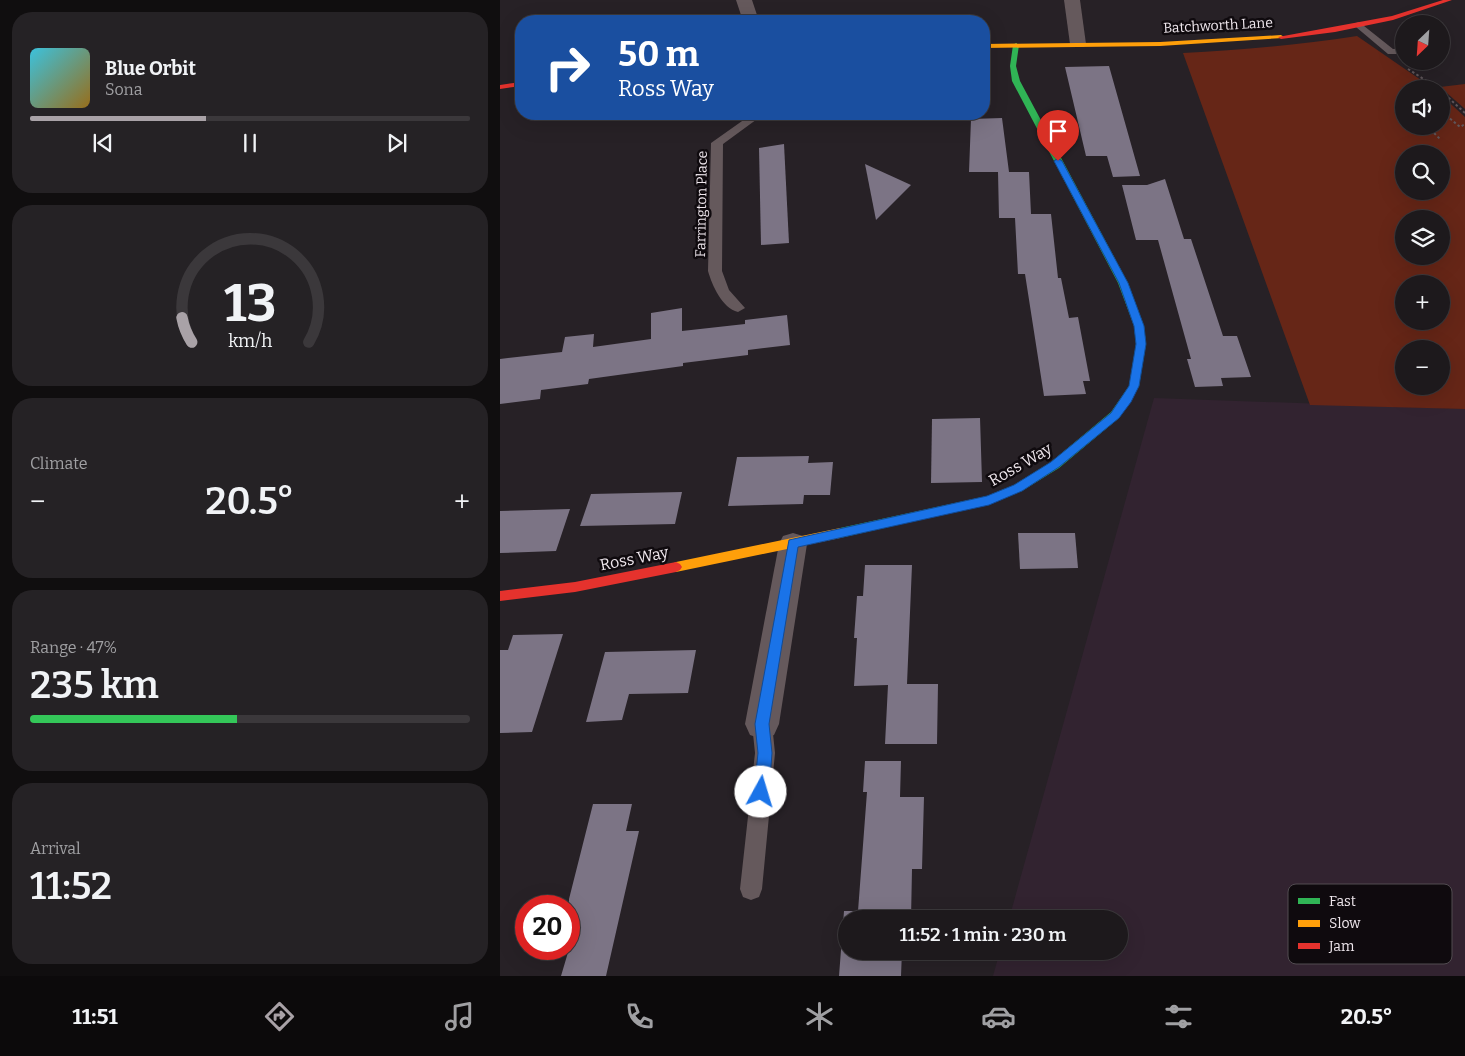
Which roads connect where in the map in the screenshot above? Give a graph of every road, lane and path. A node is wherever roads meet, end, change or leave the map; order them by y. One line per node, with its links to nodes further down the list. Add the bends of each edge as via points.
1 (744, 0): 4 (street)
2 (1072, 0): 6 (street)
3 (1449, 0): 5 (street, Batchworth Lane)
4 (750, 15)
5 (1359, 25): 6 (street, Batchworth Lane, via 1241,41); 9 (lane, via 1391,52)
6 (1078, 44): 7 (street, Batchworth Lane)
7 (1016, 45): 8 (street, Batchworth Lane); 20 (street, Ross Way, via 1016,81 1123,283 1139,326 1141,344 1134,386 1109,420 1055,464 1018,488 989,500)
8 (990, 46)
9 (1395, 52)
10 (515, 85): 11 (street)
11 (500, 87)
12 (1450, 99): 13 (path)
13 (1465, 113)
14 (1450, 119): 16 (path, via 1460,127)
15 (750, 120): 19 (lane, Farrington Place, via 717,143 715,271 722,292)
16 (1465, 124)
17 (1436, 135): 18 (path)
18 (1440, 139)
19 (738, 308)
20 (793, 544): 21 (street, Ross Way, via 575,587); 22 (street)
21 (500, 596)
22 (762, 724): 23 (lane, via 765,753)
23 (751, 889)

